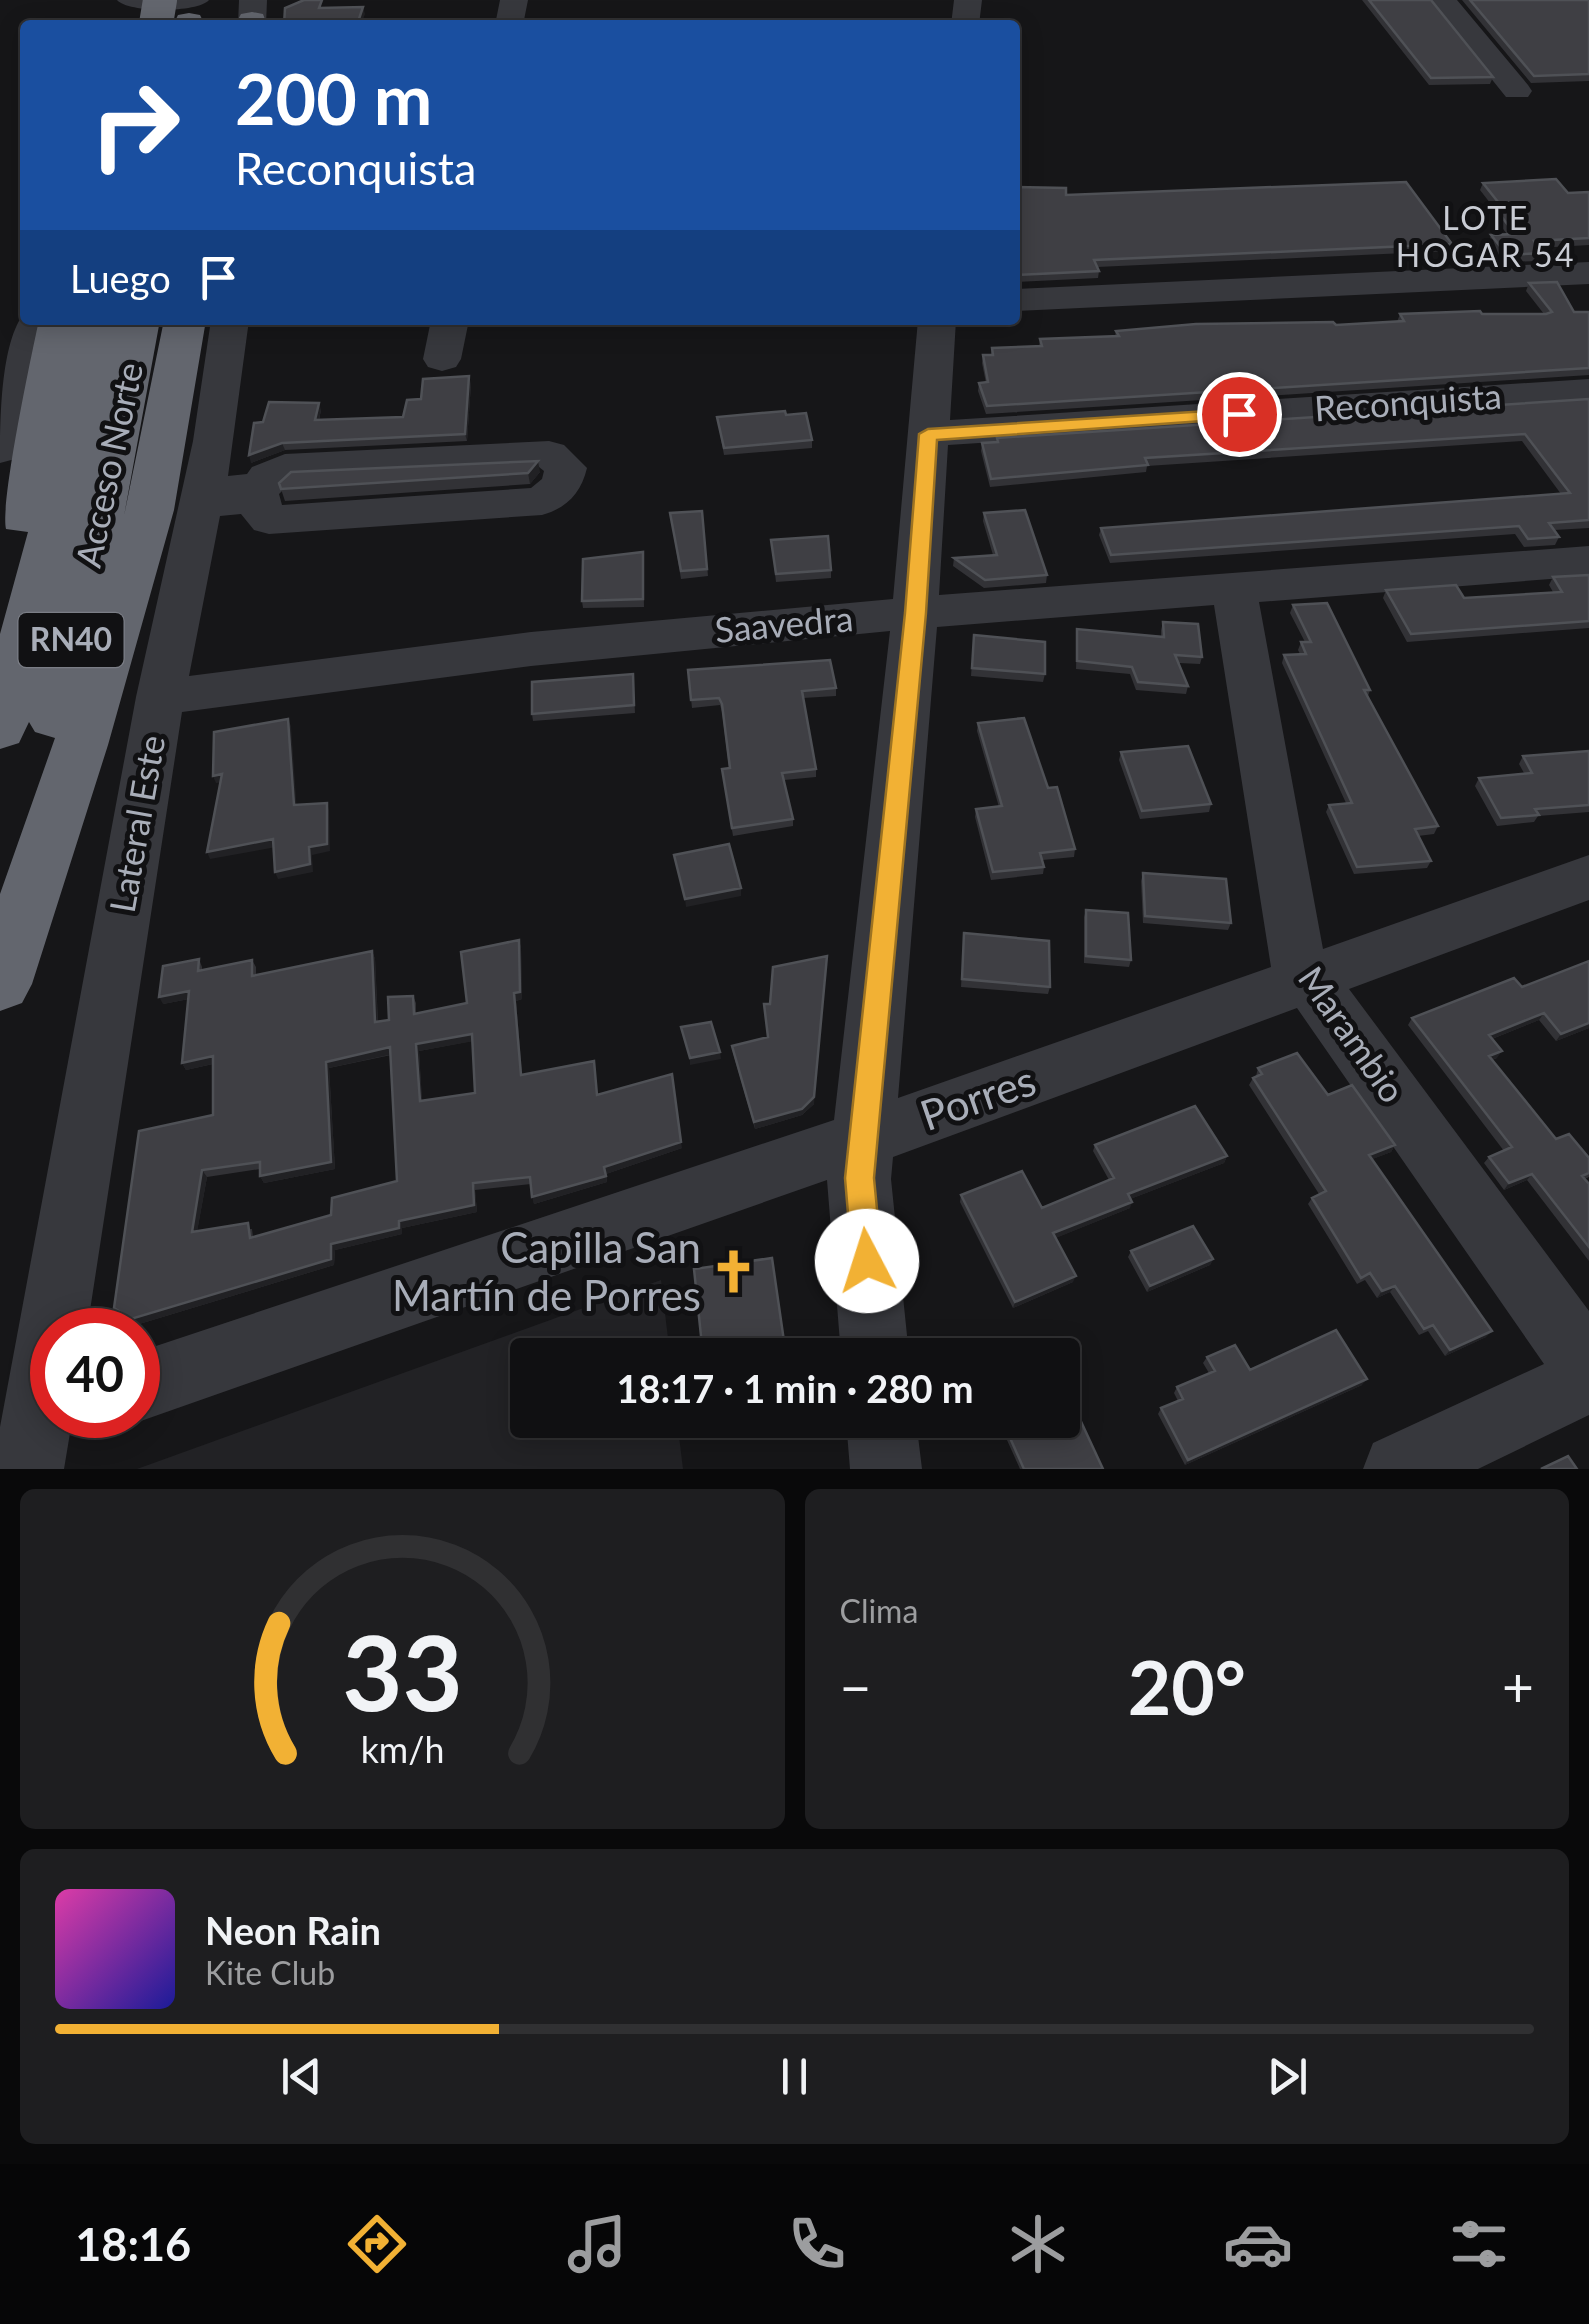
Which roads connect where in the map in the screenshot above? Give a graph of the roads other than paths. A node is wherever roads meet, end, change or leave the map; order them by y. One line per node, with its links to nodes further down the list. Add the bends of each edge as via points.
1 (131, 0): 3 (street)
2 (1442, 0): 4 (street)
3 (191, 12)
4 (1517, 91)
5 (1589, 273): 6 (street)
6 (1020, 300)
7 (35, 325): 18 (street)
8 (59, 325): 23 (highway)
9 (98, 325): 25 (highway, Acceso Norte / RN40, via 47,556)
10 (138, 325): 27 (highway, Acceso Norte / RN40)
11 (184, 325): 29 (highway, via 150,510)
12 (229, 325): 19 (street, Lateral Este)
13 (449, 325): 15 (street)
14 (937, 325): 17 (street)
15 (442, 359)
16 (1589, 392): 17 (street, Reconquista)
17 (928, 434): 22 (street)
18 (0, 450)
19 (202, 498): 19 (street, via 260,498 270,520 542,501 562,484 566,468 549,454 286,466 263,486); 24 (street, Lateral Este)
20 (1589, 561): 21 (street, Saavedra)
21 (1234, 588): 22 (street, Saavedra); 28 (street, Marambio, via 1298,964)
22 (915, 613): 24 (street, Saavedra, via 530,649); 30 (street)
23 (0, 642)
24 (160, 696): 31 (street, Lateral Este)
25 (0, 728)
26 (1589, 877): 28 (street, Porres)
27 (0, 960)
28 (1309, 979): 30 (street, Porres); 33 (street, Marambio)
29 (0, 984)
30 (864, 1138): 32 (street, via 859,1178); 34 (street, Porres)
31 (57, 1308)
32 (874, 1338)
33 (1589, 1368)
34 (160, 1379)
35 (1589, 1379): 38 (street)
36 (883, 1438): 37 (street)
37 (886, 1469)
38 (1399, 1469)

